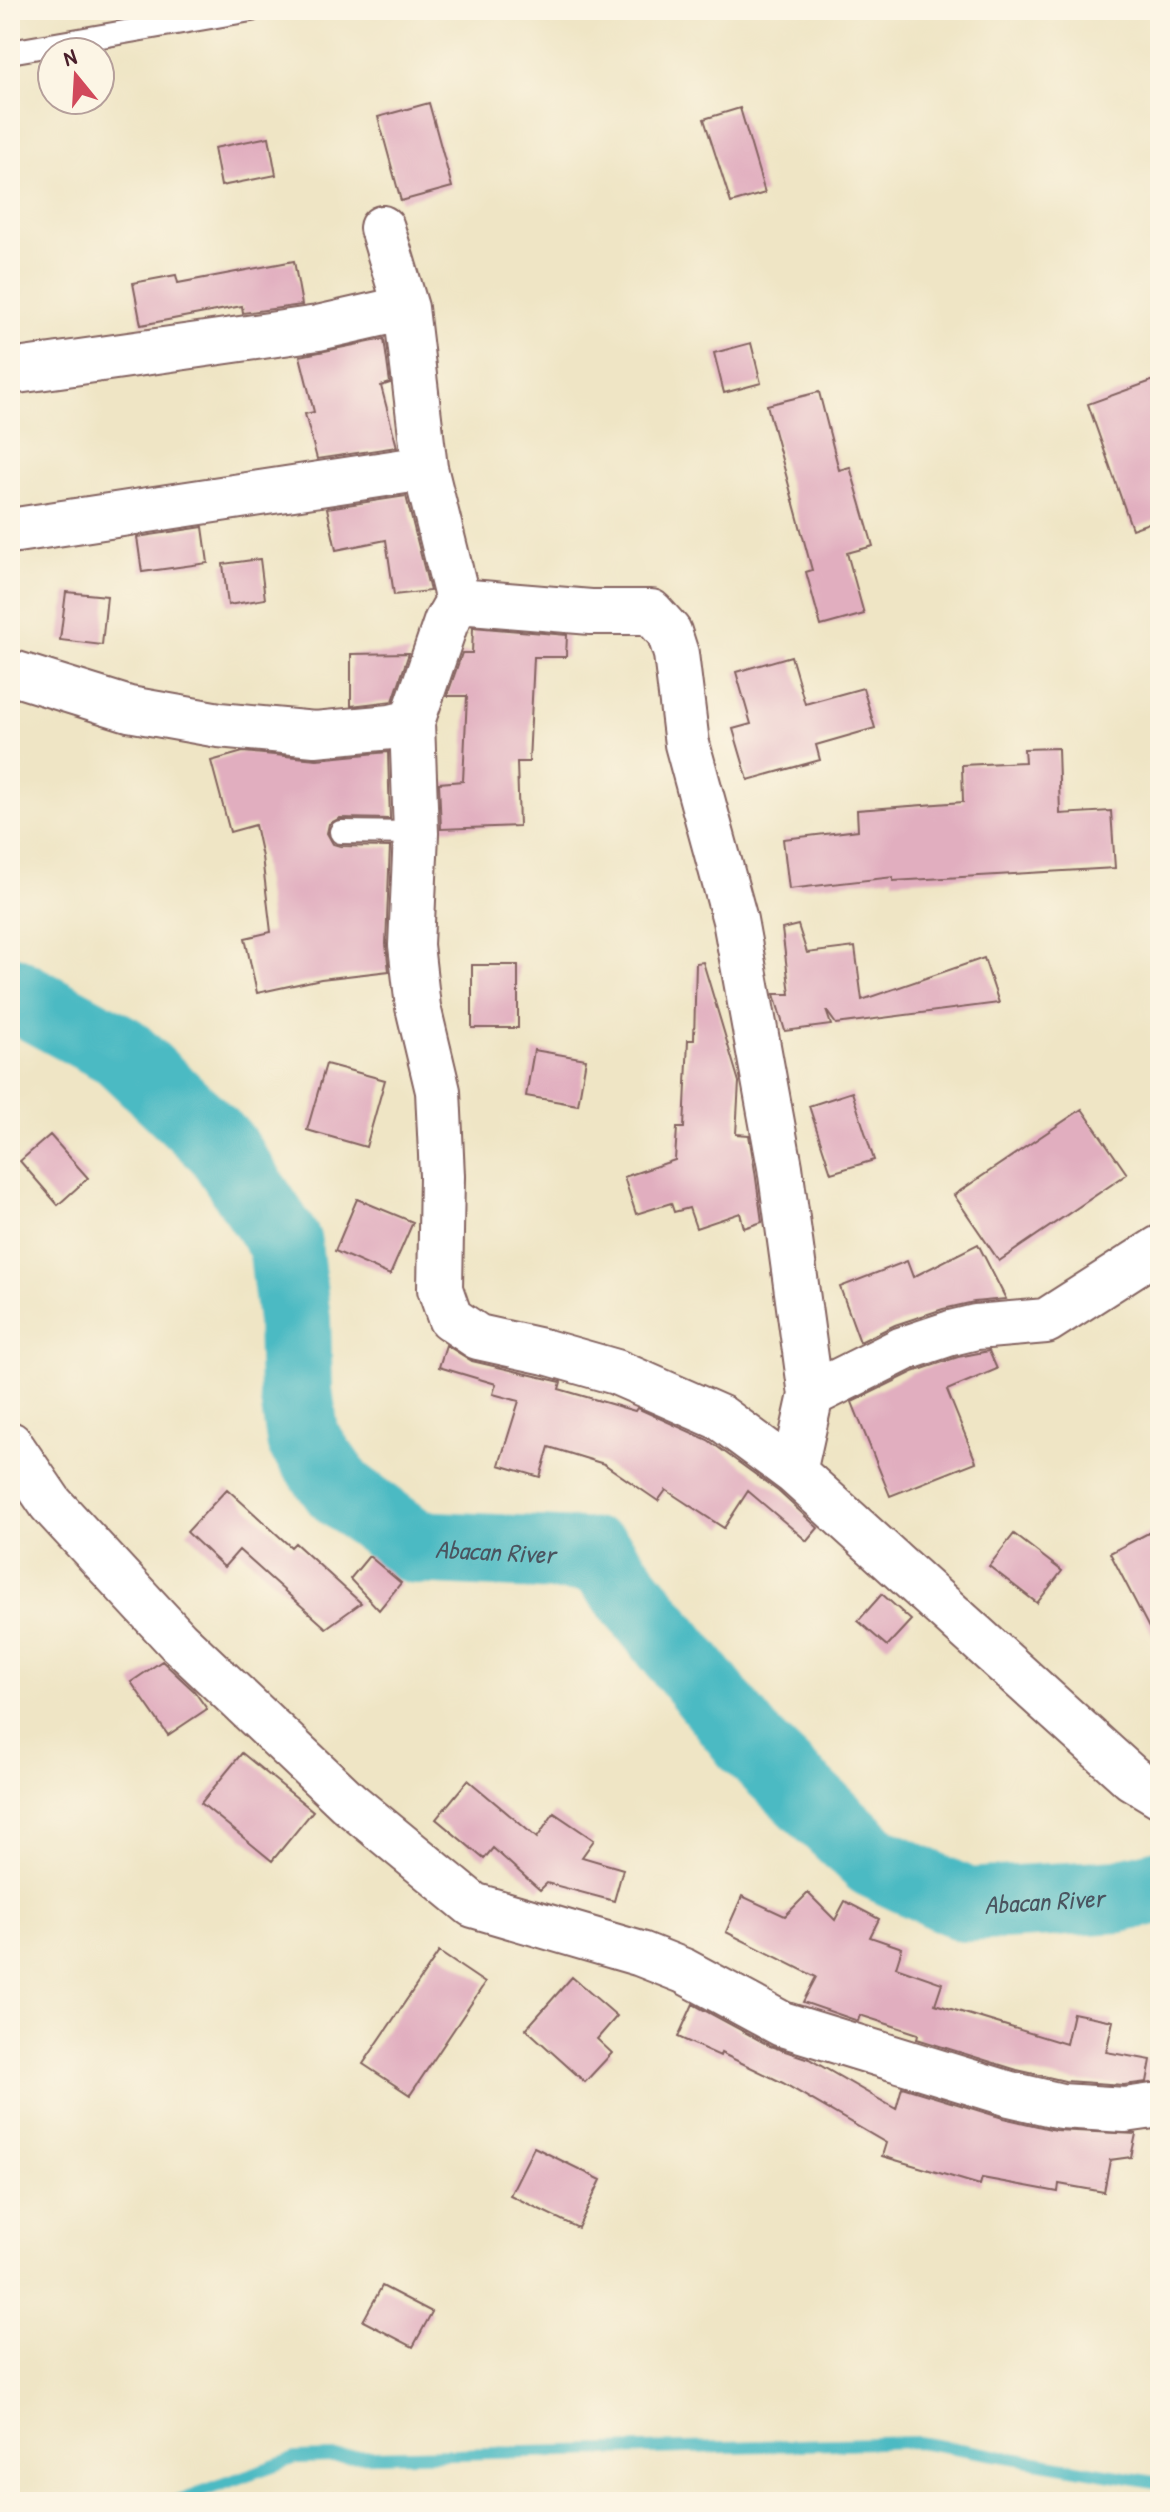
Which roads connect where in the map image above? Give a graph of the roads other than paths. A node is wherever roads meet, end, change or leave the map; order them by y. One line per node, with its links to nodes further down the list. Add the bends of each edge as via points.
1 (251, 10): 2 (lane)
2 (10, 52)
3 (382, 228): 4 (street)
4 (406, 308): 5 (street, via 318,328); 6 (street)
5 (10, 372)
6 (425, 468): 7 (street); 8 (street)
7 (10, 531)
8 (458, 601): 10 (street); 14 (street, via 651,612 669,632 687,744 735,920 780,1167)
9 (10, 672): 10 (street, via 129,709 219,725 315,734)
10 (412, 722): 12 (street)
11 (341, 832): 12 (lane)
12 (416, 833): 16 (street, via 411,945 418,1007 438,1091 440,1289 450,1318 478,1337 616,1372 721,1418)
13 (1160, 1248): 14 (street, via 1046,1321 951,1333 903,1349)
14 (811, 1395): 16 (street)
15 (10, 1444): 18 (street, via 51,1504 178,1641 348,1802 473,1905 641,1954 782,2024 1010,2094 1061,2106 1125,2110)
16 (794, 1472): 17 (street, via 1132,1778)
17 (1160, 1795)
18 (1160, 2105)

